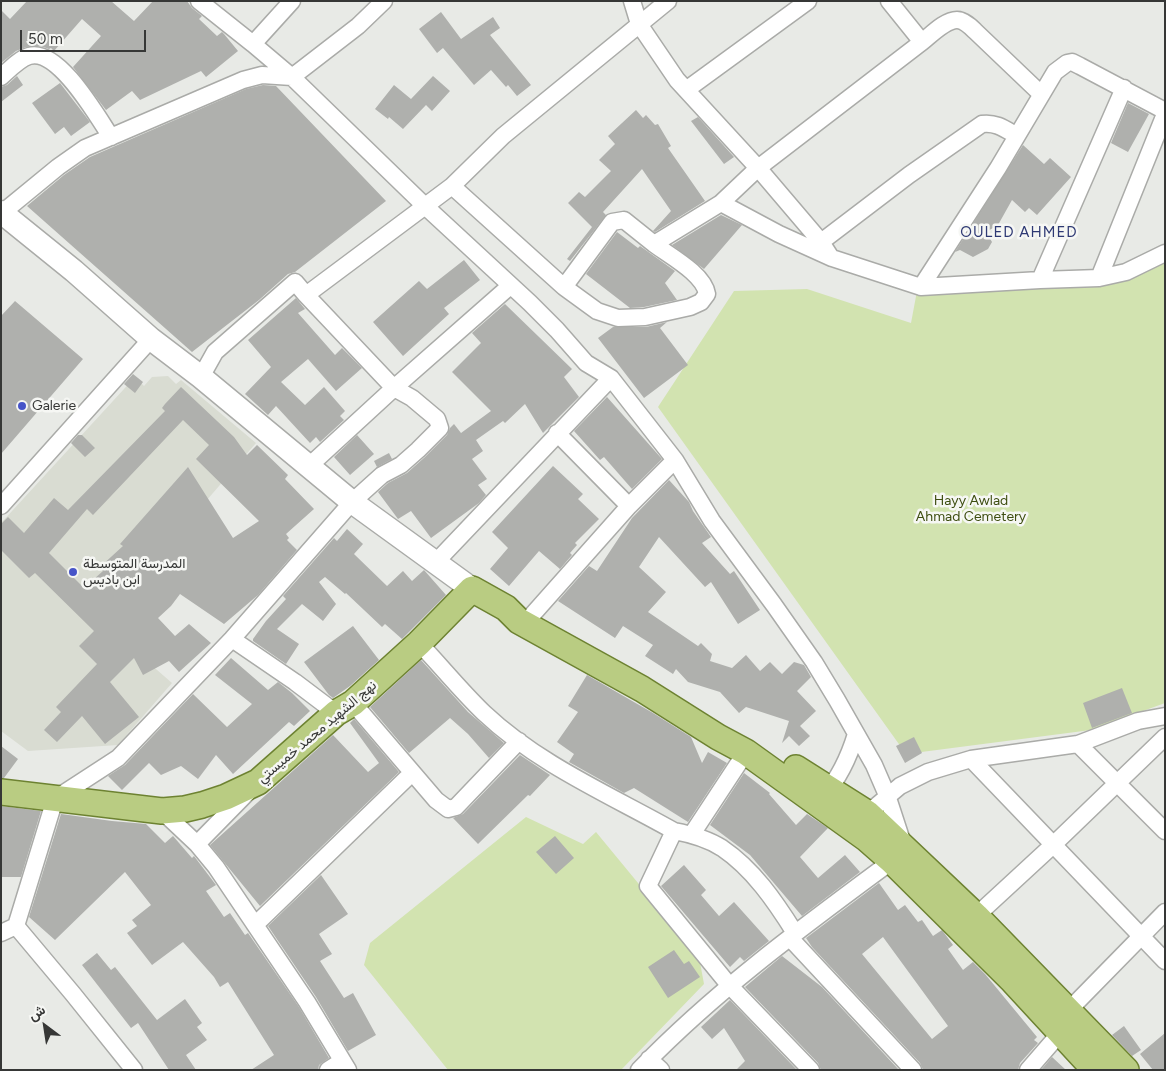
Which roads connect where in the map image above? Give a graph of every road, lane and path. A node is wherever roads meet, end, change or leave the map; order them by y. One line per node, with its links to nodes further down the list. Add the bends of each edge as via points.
1 (199, 1): 10 (street)
2 (292, 1): 10 (street)
3 (384, 1): 12 (street, via 358,26)
4 (632, 1): 8 (street)
5 (668, 1): 8 (street)
6 (808, 1): 14 (street)
7 (889, 1): 9 (street)
8 (639, 24): 14 (street); 20 (street, via 503,136)
9 (922, 42): 15 (street, via 945,25 957,20 964,22); 19 (street)
10 (253, 44): 12 (street)
11 (1, 77): 17 (street, via 30,56 51,60 66,72)
12 (292, 77): 17 (street, via 262,75 243,80); 22 (street)
13 (1124, 88): 15 (street, via 1072,62 1055,72); 16 (street); 29 (street)
14 (686, 90): 19 (street)
15 (1041, 94): 18 (street)
16 (1165, 112): 28 (street)
17 (111, 136): 23 (street, via 68,159)
18 (1017, 136): 24 (street, via 997,124 982,124); 32 (street)
19 (758, 168): 21 (street); 24 (street)
20 (452, 186): 22 (street); 31 (street)
21 (721, 202): 25 (street); 27 (street)
22 (425, 206): 30 (street); 33 (street)
23 (2, 213): 34 (main road)
24 (821, 242): 27 (street)
25 (654, 244): 31 (street, via 624,220 612,222); 31 (street, via 701,279 707,294 701,302 645,317 618,318 598,311)
26 (1165, 253): 28 (street, via 1126,272)
27 (832, 258): 32 (street)
28 (1099, 278): 29 (street)
29 (1040, 280): 32 (street)
30 (510, 286): 36 (street, via 557,330 586,363); 37 (street)
31 (564, 287)
32 (922, 287)
33 (306, 295): 35 (street, via 295,282 215,352); 37 (street)
34 (151, 339): 35 (main road); 42 (street)
35 (201, 377): 40 (main road)
36 (611, 378): 38 (street); 39 (street)
37 (394, 388): 40 (street); 41 (street, via 437,419 440,428 401,465 382,475)
38 (557, 433): 43 (street); 44 (street)
39 (675, 460): 43 (street); 52 (street, via 712,521 814,662)
40 (308, 467): 41 (main road)
41 (352, 502): 44 (main road); 48 (street)
42 (1, 506)
43 (629, 506): 47 (street)
44 (435, 562): 45 (main road)
45 (472, 589): 46 (main road); 49 (main road, نهج الشهيد محمد خميستي)
46 (506, 608): 47 (main road); 56 (main road, via 520,621)
47 (533, 614): 63 (main road, via 659,682)
48 (232, 639): 50 (street, via 294,682); 64 (street, via 118,758)
49 (419, 643): 50 (main road, نهج الشهيد محمد خميستي); 54 (street, via 484,713)
50 (344, 708): 58 (street); 59 (main road, نهج الشهيد محمد خميستي)
51 (1165, 716): 55 (street, via 1138,721)
52 (856, 734): 62 (street); 63 (street, via 850,756)
53 (1165, 737): 60 (street)
54 (518, 741): 58 (street, via 452,809 436,800); 67 (street, via 552,764)
55 (1078, 744): 57 (street); 60 (street)
56 (746, 752): 63 (main road); 69 (street)
57 (971, 759): 62 (street, via 928,772); 71 (street)
58 (412, 773): 75 (street)
59 (258, 782): 65 (main road, نهج الشهيد محمد خميستي, via 202,805); 70 (street)
60 (1117, 784): 68 (street); 71 (street)
61 (1, 792): 64 (main road, نهج الشهيد محمد خميستي)
62 (887, 795): 66 (street); 72 (street)
63 (823, 796): 66 (main road)
64 (55, 799): 65 (main road, نهج الشهيد محمد خميستي); 76 (street)
65 (162, 811): 70 (street)
66 (859, 820): 72 (main road)
67 (674, 831): 69 (street); 80 (street, via 648,886)
68 (1165, 831)
69 (692, 834): 77 (street, via 721,848 746,869 775,901)
70 (197, 844): 75 (street)
71 (1052, 845): 74 (street); 78 (street)
72 (898, 854): 74 (main road); 77 (street); 81 (main road, via 1012,979)
73 (1165, 912): 78 (street)
74 (976, 916): 81 (main road)
75 (255, 926): 83 (street, via 307,1002)
76 (8, 929): 84 (street, via 73,994)
77 (792, 936): 80 (street); 86 (street)
78 (1140, 937): 79 (street); 81 (street)
79 (1165, 961)
80 (729, 985): 82 (street, via 676,1032); 85 (street)
81 (1065, 1021): 87 (street); 88 (main road); 89 (main road)
82 (650, 1066)
83 (340, 1067)
84 (134, 1070)
85 (811, 1070)
86 (913, 1070)
87 (1028, 1070)
88 (1095, 1070)
89 (1126, 1070)

